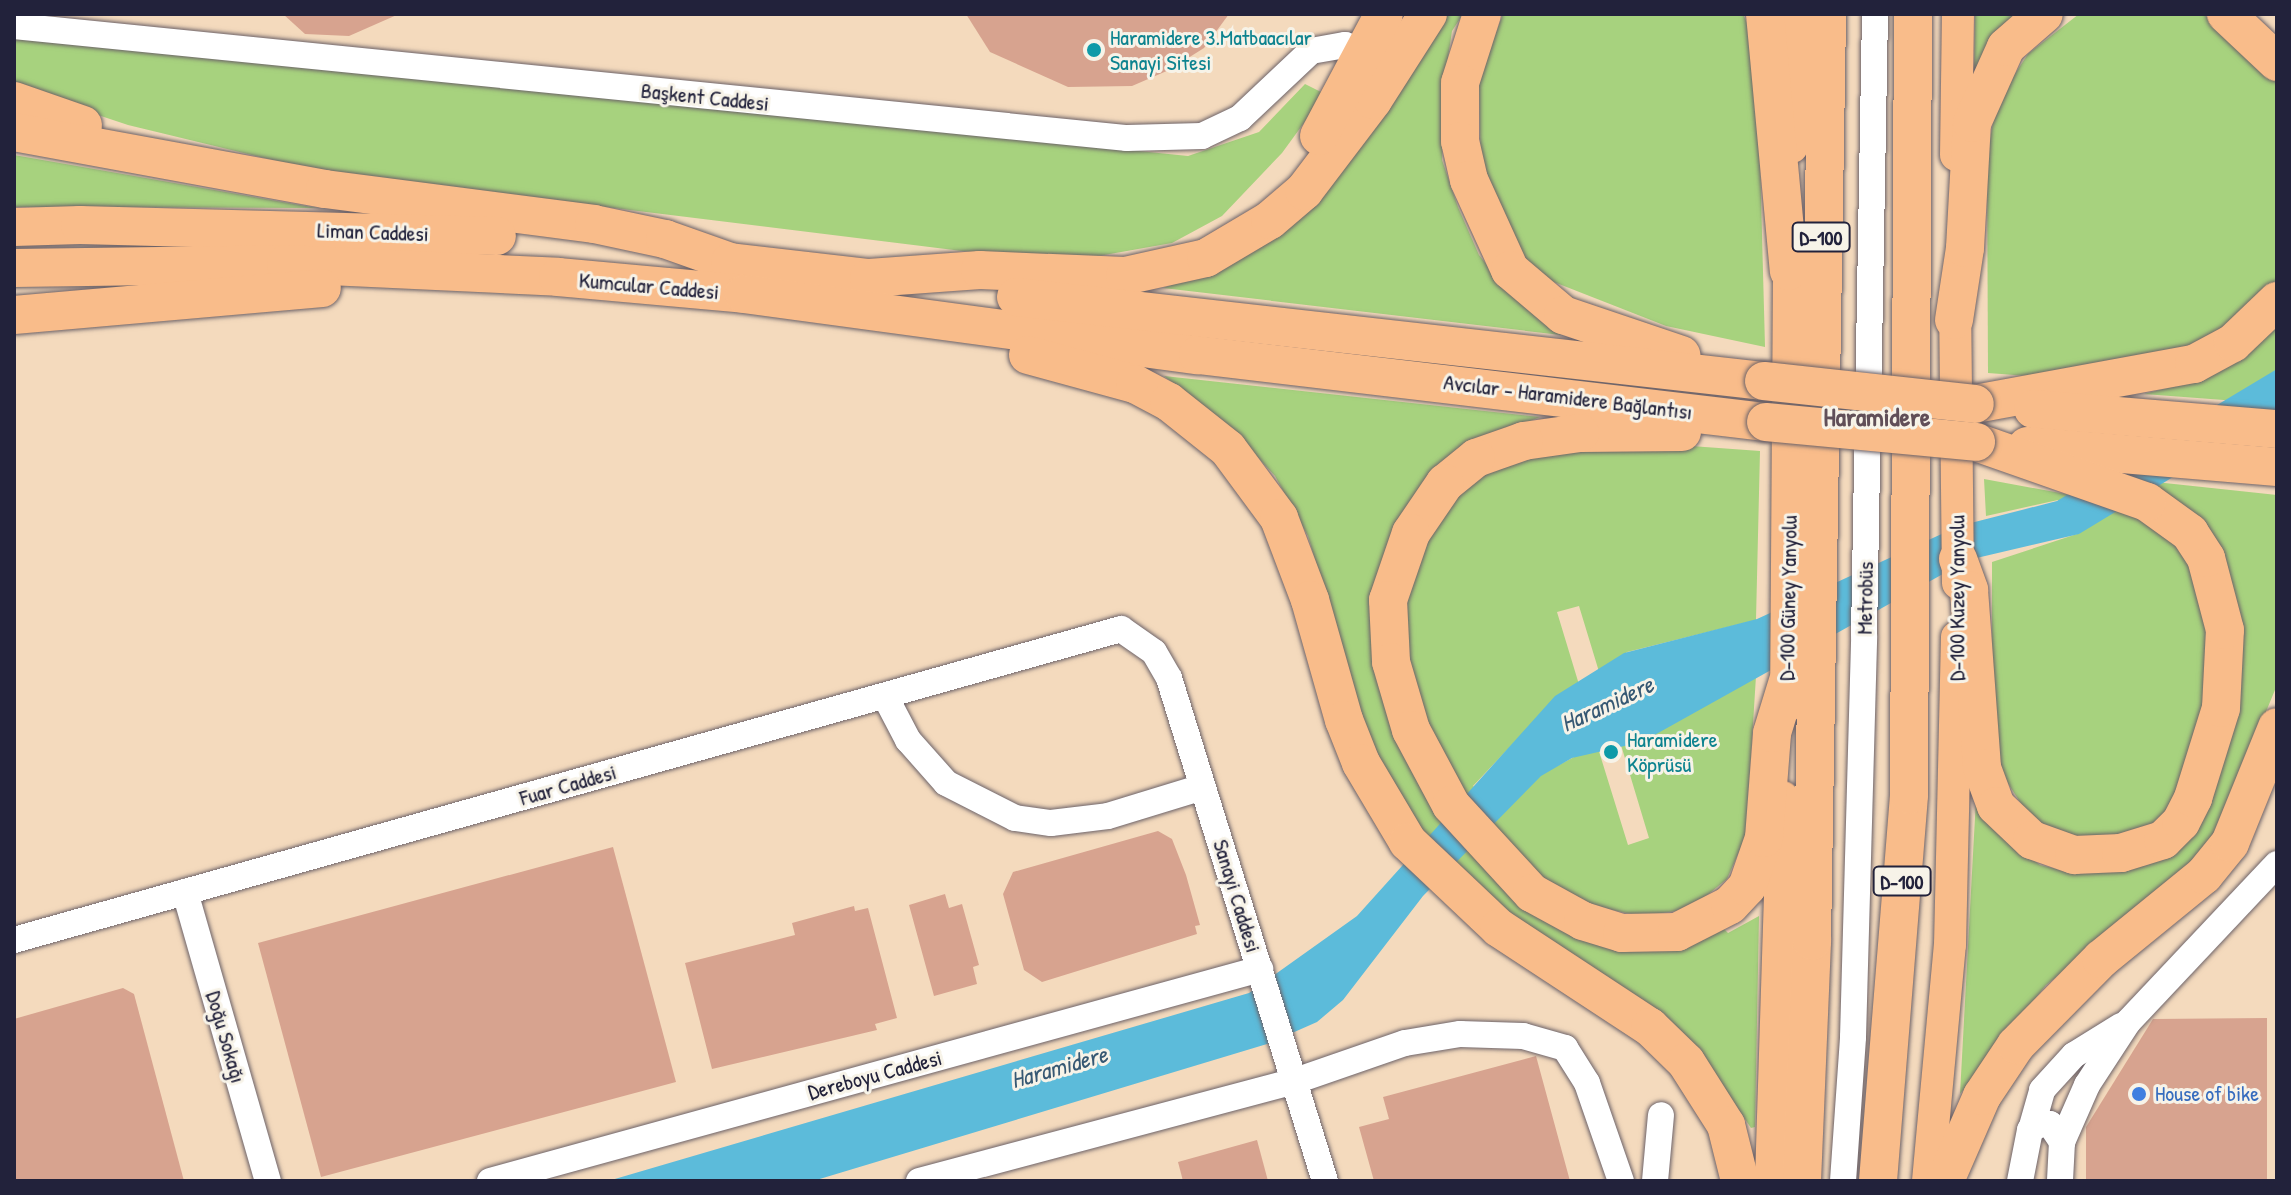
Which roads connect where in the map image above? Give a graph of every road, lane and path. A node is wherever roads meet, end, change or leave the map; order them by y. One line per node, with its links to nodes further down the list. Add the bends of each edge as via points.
1 (1384, 14): 14 (highway)
2 (1428, 14): 20 (highway, via 1373,100 1304,191 1270,220)
3 (1482, 14): 29 (highway, via 1460,83 1460,141 1474,194 1510,270 1563,315)
4 (1765, 14): 24 (highway)
5 (1795, 14): 24 (main road, D-100 Güney Yanyolu)
6 (1827, 14): 60 (highway, D-100, via 1812,941)
7 (1875, 14): 61 (street, Metrobüs, via 1864,636 1853,1037)
8 (1913, 14): 62 (highway, D-100, via 1909,795)
9 (1958, 14): 28 (main road, D-100 Kuzey Yanyolu)
10 (2044, 14): 28 (highway, via 2006,47 1972,123 1965,248)
11 (2226, 14): 15 (highway)
12 (75, 22): 13 (street, Başkent Caddesi); 14 (street, Başkent Caddesi, via 206,48 1127,138 1202,136 1252,108 1311,51 1345,45)
13 (14, 26)
14 (1363, 56): 20 (highway, via 1337,110 1301,163)
15 (2277, 62)
16 (14, 101): 18 (highway)
17 (14, 132): 18 (highway)
18 (191, 164): 21 (highway, via 451,208 594,224 665,239)
19 (14, 227): 21 (highway, Liman Caddesi, via 538,238)
20 (1206, 258): 25 (highway, via 1125,276 967,270)
21 (730, 262): 25 (highway)
22 (14, 268): 23 (highway, Liman Caddesi, via 286,264)
23 (437, 269): 25 (highway, Kumcular Caddesi, via 744,294); 27 (highway, via 377,285 248,291)
24 (1789, 271): 39 (main road, D-100 Güney Yanyolu)
25 (864, 294): 29 (highway, Avcılar - Haramidere Bağlantısı); 31 (highway, Avcılar - Haramidere Bağlantısı); 58 (highway, via 920,335 1056,360 1135,384 1169,402 1228,449 1279,518 1350,735 1408,842 1499,928 1650,1027 1686,1062 1726,1125)
26 (2277, 301): 30 (highway, via 2233,343 2194,364)
27 (14, 315)
28 (1954, 320): 37 (main road, D-100 Kuzey Yanyolu)
29 (1764, 381): 30 (highway, Avcılar - Haramidere Bağlantısı, bridge)
30 (1975, 404): 32 (highway, Avcılar - Haramidere Bağlantısı)
31 (1766, 422): 33 (highway, Avcılar - Haramidere Bağlantısı, bridge); 39 (highway, via 1748,431 1551,436 1476,458 1445,483 1411,533 1388,600 1387,631 1398,697 1411,730 1472,833 1532,893 1583,921 1622,933 1677,932 1730,905 1747,887 1764,838 1772,733)
32 (2277, 429)
33 (1976, 442): 34 (highway, Avcılar - Haramidere Bağlantısı); 37 (highway, via 2147,502 2190,533 2206,558 2225,630 2221,708 2193,798 2181,822 2163,840 2121,853 2074,855 2032,840 1996,806 1982,768 1969,590)
34 (2226, 463): 35 (highway, Avcılar - Haramidere Bağlantısı); 36 (highway)
35 (2277, 467)
36 (2277, 473)
37 (1958, 559): 63 (main road, D-100 Kuzey Yanyolu, via 1951,917)
38 (1121, 629): 40 (street, Fuar Caddesi); 42 (street, Sanayi Caddesi, via 1154,652 1169,678)
39 (1788, 681): 59 (main road, D-100 Güney Yanyolu)
40 (885, 696): 42 (street, via 908,740 939,776 964,795 1015,818 1051,823 1108,816); 44 (street, Fuar Caddesi)
41 (2277, 727): 64 (highway, via 2230,843 2195,884 2101,959 2016,1045 1982,1096)
42 (1203, 787): 46 (street, Sanayi Caddesi)
43 (2277, 864): 47 (street)
44 (185, 892): 45 (street, Fuar Caddesi); 52 (street, Doğu Sokağı)
45 (14, 940)
46 (1260, 969): 48 (street, Sanayi Caddesi); 53 (street, Dereboyu Caddesi)
47 (2128, 1022): 50 (street, via 2074,1055 2053,1077 2037,1101); 51 (street, via 2087,1085)
48 (1298, 1080): 54 (street); 55 (street, Sanayi Caddesi); 56 (street, via 1405,1043 1460,1034 1523,1036 1565,1048 1587,1083)
49 (1661, 1115): 57 (street)
50 (2032, 1126): 51 (street, via 2050,1124); 65 (street)
51 (2062, 1142): 66 (street)
52 (268, 1181)
53 (490, 1181)
54 (919, 1181)
55 (1325, 1181)
56 (1621, 1181)
57 (1655, 1181)
58 (1740, 1181)
59 (1771, 1181)
60 (1802, 1181)
61 (1843, 1181)
62 (1878, 1181)
63 (1928, 1181)
64 (1945, 1181)
65 (2020, 1181)
66 (2060, 1181)

